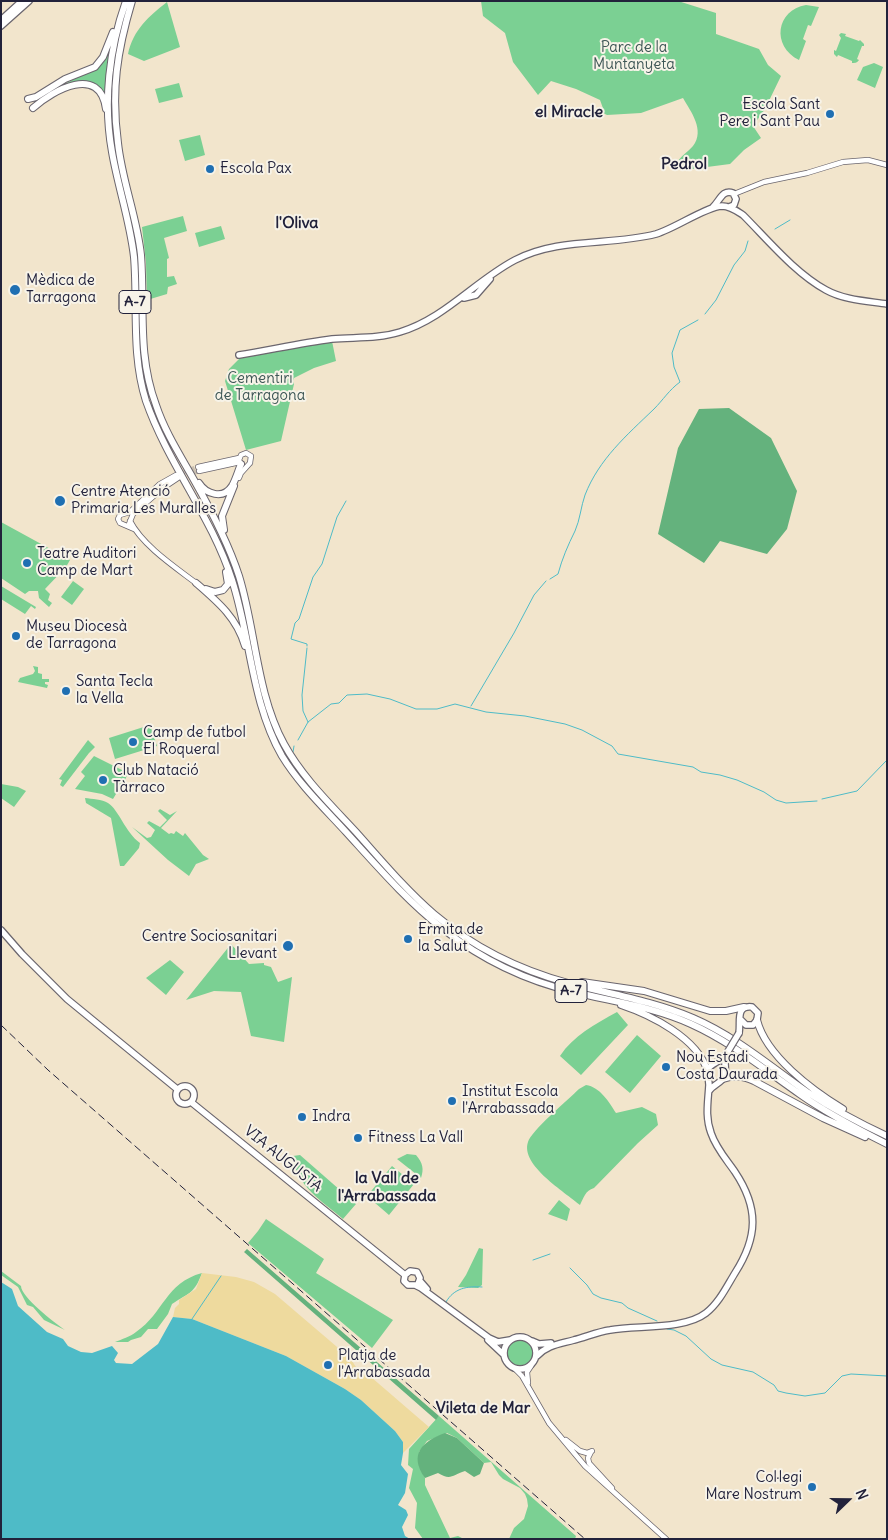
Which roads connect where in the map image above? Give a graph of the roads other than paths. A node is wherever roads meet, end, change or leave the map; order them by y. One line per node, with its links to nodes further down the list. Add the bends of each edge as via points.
1 (22, 1): 6 (main road)
2 (29, 1): 7 (main road)
3 (126, 1): 5 (highway, A-7)
4 (132, 1): 19 (highway, A-7, via 117,61 118,145 140,246 145,365)
5 (120, 18): 8 (highway, via 104,55 94,67); 11 (highway, A-7, via 111,61 109,101)
6 (1, 20)
7 (1, 26)
8 (28, 99)
9 (33, 108): 11 (highway, via 74,84 84,83 98,90 106,106)
10 (887, 165): 13 (street, via 868,160 843,162 764,182)
11 (118, 182): 27 (highway, A-7, via 132,238 136,346 145,397 162,439)
12 (721, 198): 13 (main road, via 729,192); 14 (main road); 15 (main road)
13 (735, 198): 14 (main road, via 734,205); 16 (main road)
14 (727, 207): 15 (main road); 16 (main road)
15 (709, 210): 18 (main road, via 648,236 536,251 496,272 476,294 458,300 417,326 391,335 331,340)
16 (743, 215): 17 (main road, via 805,277 828,291 854,300)
17 (887, 304)
18 (239, 355)
19 (168, 436): 20 (highway, via 201,486 212,494 229,489); 29 (highway, A-7, via 206,502)
20 (240, 461): 21 (street, via 247,466); 21 (street, via 242,454 248,454 252,458); 22 (street)
21 (250, 463): 23 (street)
22 (199, 469)
23 (234, 486): 29 (highway, via 222,516)
24 (126, 514): 25 (street); 25 (street, via 160,484 177,477); 26 (street, via 118,519)
25 (130, 520): 26 (street); 28 (street)
26 (125, 526): 28 (street)
27 (211, 528): 30 (highway, via 228,584 215,592); 31 (highway, A-7, via 237,594)
28 (134, 529): 30 (street)
29 (231, 555): 33 (highway, A-7, via 244,592 267,703 290,754 331,805 422,903 452,928)
30 (196, 583): 31 (highway, via 221,604 235,622)
31 (256, 686): 34 (highway, A-7, via 268,727 287,763 400,891 470,948 549,985)
32 (1, 930): 46 (main road, via 67,999)
33 (495, 954): 35 (highway, via 570,981 644,991 710,1011); 49 (highway, A-7, via 542,976 630,997 691,1017 730,1038 831,1107)
34 (593, 996): 43 (highway, via 634,1010 667,1027 696,1049); 51 (highway, A-7, via 629,1003 708,1032 827,1112)
35 (744, 1007): 36 (main road); 37 (main road, via 755,1008)
36 (740, 1019): 38 (main road); 39 (main road)
37 (757, 1020): 38 (main road); 49 (highway, via 767,1044 793,1071)
38 (749, 1026): 39 (main road)
39 (739, 1034): 40 (main road, bridge)
40 (726, 1055): 41 (main road); 42 (main road)
41 (716, 1064): 42 (main road); 43 (main road)
42 (724, 1069): 45 (main road, via 725,1076)
43 (707, 1070): 44 (main road)
44 (708, 1080): 45 (main road); 47 (main road)
45 (720, 1081): 47 (main road, via 710,1089); 51 (highway, via 743,1076 823,1118)
46 (177, 1089): 48 (main road, via 178,1102); 48 (main road, via 183,1085 191,1088 194,1094)
47 (708, 1096): 57 (main road, via 706,1110 710,1132 746,1191 752,1208 752,1233 742,1262 719,1298 701,1316 675,1324 593,1333)
48 (191, 1102): 52 (main road, VIA AUGUSTA)
49 (879, 1132): 50 (highway, A-7)
50 (887, 1136)
51 (887, 1146)
52 (405, 1275): 53 (main road, via 406,1284); 53 (main road, via 414,1270 419,1274)
53 (417, 1283): 54 (main road)
54 (480, 1332): 55 (main road, via 494,1341); 58 (main road)
55 (510, 1340): 56 (main road, via 520,1336); 58 (main road)
56 (532, 1341): 57 (main road, via 542,1344); 59 (main road)
57 (568, 1341): 59 (main road, via 547,1347)
58 (504, 1355): 61 (main road)
59 (537, 1356): 60 (main road)
60 (531, 1366): 61 (main road); 62 (street)
61 (515, 1369): 63 (street)
62 (528, 1382): 63 (street); 65 (street, via 546,1415 566,1440 580,1451 592,1451 589,1463)
63 (534, 1398): 64 (street)
64 (571, 1450): 65 (street); 66 (street)
65 (612, 1488): 66 (street)
66 (629, 1506): 67 (street)
67 (666, 1539)

